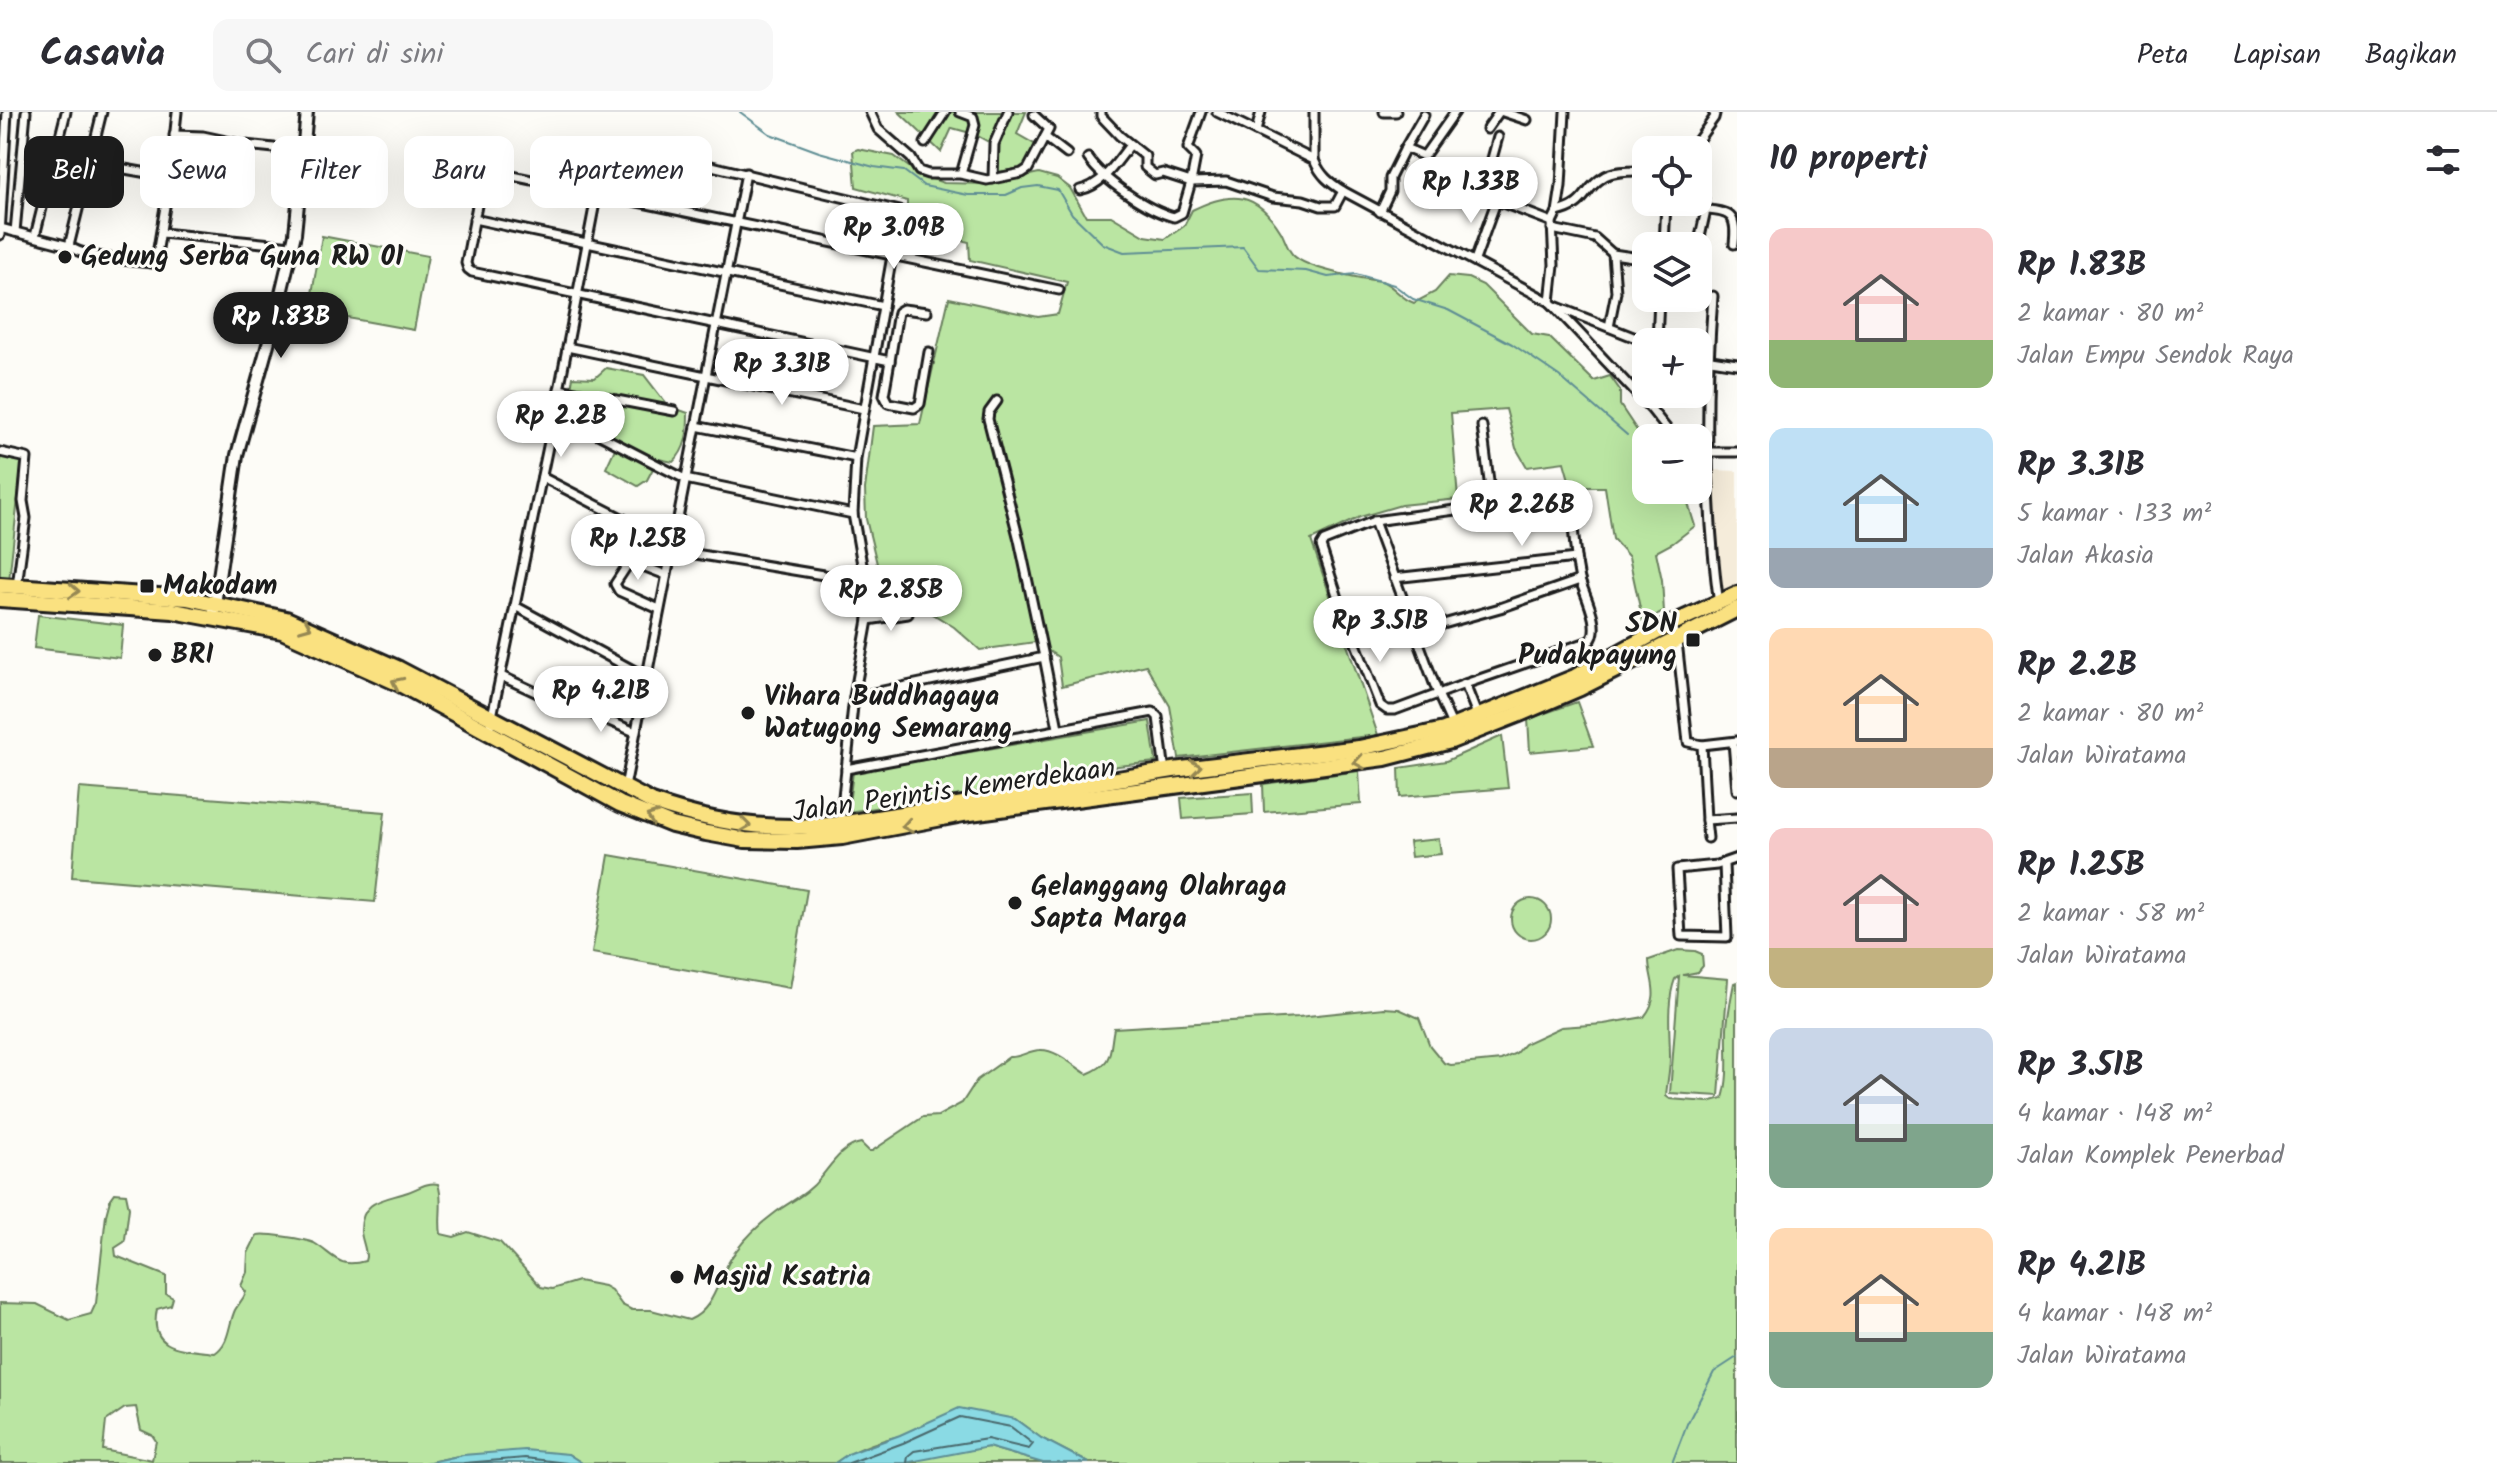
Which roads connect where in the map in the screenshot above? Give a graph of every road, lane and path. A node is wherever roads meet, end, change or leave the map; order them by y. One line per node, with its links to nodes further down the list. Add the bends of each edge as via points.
1 (7, 112): 62 (street)
2 (26, 112): 63 (street)
3 (66, 112): 65 (street)
4 (102, 112): 28 (street)
5 (177, 112): 27 (street)
6 (307, 112): 29 (main road)
7 (870, 112): 43 (street, via 878,129 919,171)
8 (945, 112): 33 (street)
9 (960, 112): 43 (street, via 973,117 975,125)
10 (1008, 112): 46 (street, via 993,149)
11 (1101, 112): 34 (street)
12 (1201, 112): 47 (street, via 1188,148 1196,156)
13 (1217, 112): 26 (street)
14 (1261, 112): 26 (street)
15 (1314, 112): 39 (street)
16 (1384, 112): 17 (street)
17 (1396, 112)
18 (1455, 112): 36 (street, via 1424,156)
19 (1501, 112): 24 (street); 25 (street)
20 (1565, 112): 58 (street)
21 (1713, 112): 30 (street)
22 (1034, 115): 31 (street, via 1049,128)
23 (1424, 115): 36 (street)
24 (1527, 120)
25 (1487, 129)
26 (1256, 131): 39 (street)
27 (174, 135): 35 (street)
28 (97, 136)
29 (305, 136)
30 (1701, 136)
31 (1045, 137): 37 (street); 46 (street, via 1028,169)
32 (1498, 137): 50 (street, via 1482,192)
33 (925, 143)
34 (1130, 145): 44 (street); 47 (street, via 1145,156 1145,167 1155,175)
35 (271, 148)
36 (1405, 148): 57 (street)
37 (1067, 154)
38 (1088, 158): 44 (street)
39 (1314, 160): 49 (street, via 1327,181)
40 (712, 165): 42 (street)
41 (1632, 172): 58 (street, via 1600,178 1579,202)
42 (746, 173): 60 (street); 70 (street, via 897,208 902,214)
43 (961, 174): 46 (street)
44 (1105, 177): 47 (street, via 1174,217 1182,213); 48 (street)
45 (530, 179): 59 (street, via 483,174)
46 (993, 179)
47 (1191, 182): 49 (street, via 1226,181 1330,208)
48 (1080, 190)
49 (1343, 191): 57 (street)
50 (1496, 202): 61 (street); 73 (street)
51 (79, 208): 68 (street)
52 (166, 208): 64 (street)
53 (296, 208): 69 (main road)
54 (594, 208): 66 (street)
55 (673, 208): 60 (street)
56 (1712, 211): 67 (street, via 1732,218)
57 (1380, 212): 73 (street)
58 (1557, 212): 61 (street)
59 (474, 219): 66 (street); 76 (street, via 468,269)
60 (736, 221): 70 (street); 74 (street)
61 (1552, 226): 71 (street, via 1595,238); 78 (street)
62 (0, 231): 63 (street)
63 (15, 232): 65 (street)
64 (162, 233): 68 (street, via 153,263); 69 (street)
65 (35, 236): 68 (street)
66 (587, 243): 74 (street); 76 (street)
67 (1734, 244)
68 (69, 246)
69 (292, 246): 127 (main road, via 232,476)
70 (893, 254): 75 (street); 79 (street)
71 (1613, 254): 72 (street); 82 (street, via 1616,292)
72 (1632, 257)
73 (1475, 260): 78 (street)
74 (726, 273): 79 (street); 81 (street)
75 (1059, 290)
76 (577, 295): 81 (street); 85 (street)
77 (1713, 296): 83 (street)
78 (1552, 304): 82 (street); 93 (street)
79 (883, 306): 87 (street)
80 (927, 312): 88 (street, via 898,312)
81 (716, 325): 87 (street); 91 (street)
82 (1609, 327): 84 (street)
83 (1711, 328)
84 (1632, 336)
85 (567, 347): 91 (street); 92 (street)
86 (929, 352): 88 (street, via 920,404 914,408 885,401)
87 (873, 358): 88 (street); 96 (street)
88 (890, 361)
89 (1712, 361): 90 (street)
90 (1737, 364)
91 (706, 375): 96 (street); 100 (street)
92 (559, 389): 97 (street); 98 (street)
93 (1632, 389)
94 (997, 401): 134 (street, via 988,419)
95 (1648, 408): 99 (street)
96 (864, 409): 105 (street)
97 (674, 411)
98 (555, 412): 106 (street); 107 (street)
99 (1662, 424)
100 (696, 426): 105 (street); 107 (street)
101 (1482, 426): 109 (street)
102 (0, 452): 121 (street, via 27,458)
103 (1712, 452): 104 (street)
104 (1737, 452)
105 (856, 458): 110 (street)
106 (542, 477): 112 (street); 124 (street)
107 (685, 479): 110 (street); 112 (street)
108 (1708, 504): 128 (street)
109 (1492, 505): 111 (street); 114 (street, via 1565,500 1571,507)
110 (853, 514): 119 (street)
111 (1374, 521): 117 (street); 138 (street, via 1321,546 1338,598 1380,705 1395,710)
112 (672, 547): 116 (street); 119 (street)
113 (618, 555): 115 (street)
114 (1576, 558): 117 (street); 118 (street)
115 (630, 561): 116 (street); 125 (street, via 615,587)
116 (666, 575): 125 (street)
117 (1394, 578): 132 (street)
118 (1580, 580): 132 (street); 137 (street, via 1595,627 1590,641)
119 (866, 582): 130 (street)
120 (0, 585): 121 (highway, Jalan Perintis Kemerdekaan)
121 (17, 586): 127 (highway, Jalan Perintis Kemerdekaan, one-way to 127)
122 (1737, 594): 128 (highway, Jalan Perintis Kemerdekaan)
123 (0, 599): 127 (highway, Jalan Perintis Kemerdekaan)
124 (515, 606): 135 (street); 136 (street)
125 (659, 609): 136 (street)
126 (1737, 609): 128 (highway, Jalan Perintis Kemerdekaan)
127 (214, 610): 141 (highway, Jalan Perintis Kemerdekaan, via 286,619 311,628 407,673)
128 (1719, 611): 131 (highway, Jalan Perintis Kemerdekaan); 133 (highway, Jalan Perintis Kemerdekaan)
129 (908, 614): 130 (street)
130 (868, 620): 139 (street)
131 (1671, 624): 133 (street); 140 (highway, Jalan Perintis Kemerdekaan)
132 (1415, 632): 138 (street)
133 (1677, 641): 140 (highway, Jalan Perintis Kemerdekaan, via 1580,688); 146 (street, via 1686,735 1688,742)
134 (1044, 657): 139 (street); 143 (street)
135 (501, 676): 141 (street); 144 (street)
136 (646, 677): 144 (street)
137 (1465, 684): 138 (street); 140 (street)
138 (1438, 694): 142 (street)
139 (854, 697): 147 (street)
140 (1481, 723): 142 (highway, Jalan Perintis Kemerdekaan); 151 (highway, Jalan Perintis Kemerdekaan, one-way to 151, via 1451,741 1385,758)
141 (491, 725): 149 (highway, Jalan Perintis Kemerdekaan); 151 (highway, Jalan Perintis Kemerdekaan, one-way to 141, via 821,840 745,840 684,828 620,804)
142 (1453, 727): 148 (highway, Jalan Perintis Kemerdekaan, one-way to 142, via 1359,748)
143 (1058, 728): 147 (street); 148 (street, via 1153,712)
144 (635, 732): 149 (street)
145 (1735, 742): 146 (street); 150 (street)
146 (1702, 745): 153 (street)
147 (846, 769): 154 (street)
148 (1165, 772): 151 (highway, Jalan Perintis Kemerdekaan)
149 (624, 788): 154 (highway, Jalan Perintis Kemerdekaan, one-way to 154, via 679,812 747,826)
150 (1737, 790)
151 (980, 807): 154 (highway, Jalan Perintis Kemerdekaan)
152 (1737, 818): 153 (street)
153 (1706, 820): 155 (street)
154 (840, 824)
155 (1708, 838)
156 (1737, 858): 157 (street)
157 (1724, 864): 158 (street); 158 (street, via 1677,869 1681,936)
158 (1727, 937): 159 (street)
159 (1737, 937)

